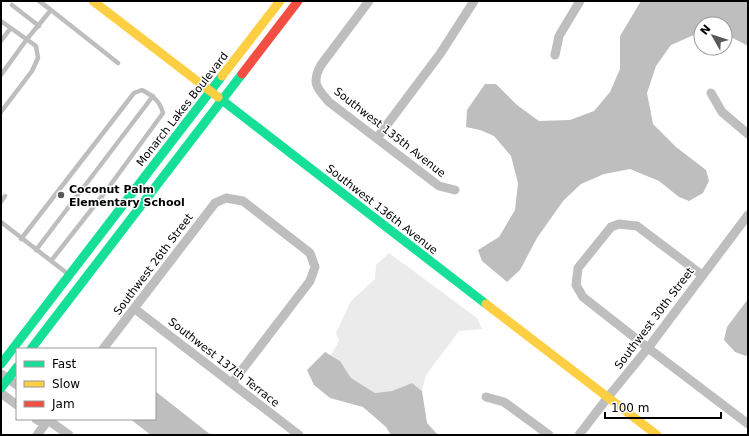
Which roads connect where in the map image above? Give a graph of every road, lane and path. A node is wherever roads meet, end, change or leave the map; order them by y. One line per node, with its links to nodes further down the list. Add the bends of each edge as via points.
1 (39, 1): 9 (lane)
2 (92, 1): 18 (street, Southwest 136th Avenue)
3 (280, 1): 18 (street, Monarch Lakes Boulevard)
4 (298, 1): 21 (street)
5 (369, 1): 24 (street, Southwest 135th Avenue, via 321,65 316,74 316,83 319,92 329,102)
6 (474, 1): 24 (street, via 440,54)
7 (580, 1): 15 (street, via 558,36)
8 (12, 5): 11 (lane)
9 (51, 10): 11 (lane); 16 (lane)
10 (1, 21): 12 (lane)
11 (39, 26): 13 (lane)
12 (10, 29): 13 (lane); 14 (lane)
13 (27, 39): 17 (lane); 22 (lane, via 36,46 38,58 32,71)
14 (1, 41)
15 (555, 55)
16 (118, 63)
17 (1, 75)
18 (210, 92): 21 (street, Southwest 136th Avenue); 33 (street, Monarch Lakes Boulevard)
19 (711, 93): 23 (street, via 722,112)
20 (153, 96): 30 (lane, via 142,90 134,93); 31 (lane); 32 (lane, via 163,113)
21 (222, 100): 36 (street); 47 (street, Southwest 136th Avenue)
22 (1, 112)
23 (748, 134)
24 (377, 138): 25 (street, Southwest 135th Avenue, via 439,186)
25 (455, 190)
26 (6, 196): 27 (lane)
27 (1, 202)
28 (748, 215): 34 (street, Southwest 30th Street)
29 (1, 222): 30 (lane)
30 (21, 239): 31 (lane)
31 (36, 250): 32 (lane)
32 (51, 261): 33 (lane)
33 (70, 275): 39 (street, Monarch Lakes Boulevard)
34 (702, 275): 38 (street, Southwest 30th Street); 38 (street, via 637,226 620,224 611,227 578,268 576,285 583,297)
35 (135, 309): 37 (street, Southwest 26th Street); 42 (street, Southwest 137th Terrace); 42 (street, Southwest 26th Street, via 215,203 226,198 243,201 310,253 315,266 310,281)
36 (32, 348)
37 (104, 348)
38 (648, 348): 47 (street, Southwest 30th Street); 51 (street)
39 (1, 364)
40 (16, 368): 41 (street)
41 (5, 376): 43 (street); 44 (street)
42 (232, 383): 54 (street, Southwest 137th Terrace)
43 (16, 384)
44 (1, 388)
45 (1, 393): 48 (street)
46 (486, 397): 55 (street, via 504,402)
47 (608, 397): 56 (street, Southwest 30th Street); 57 (street, Southwest 136th Avenue)
48 (16, 404)
49 (48, 420): 52 (street)
50 (50, 420): 53 (street)
51 (748, 424)
52 (37, 435)
53 (69, 435)
54 (299, 435)
55 (549, 435)
56 (579, 435)
57 (657, 435)

